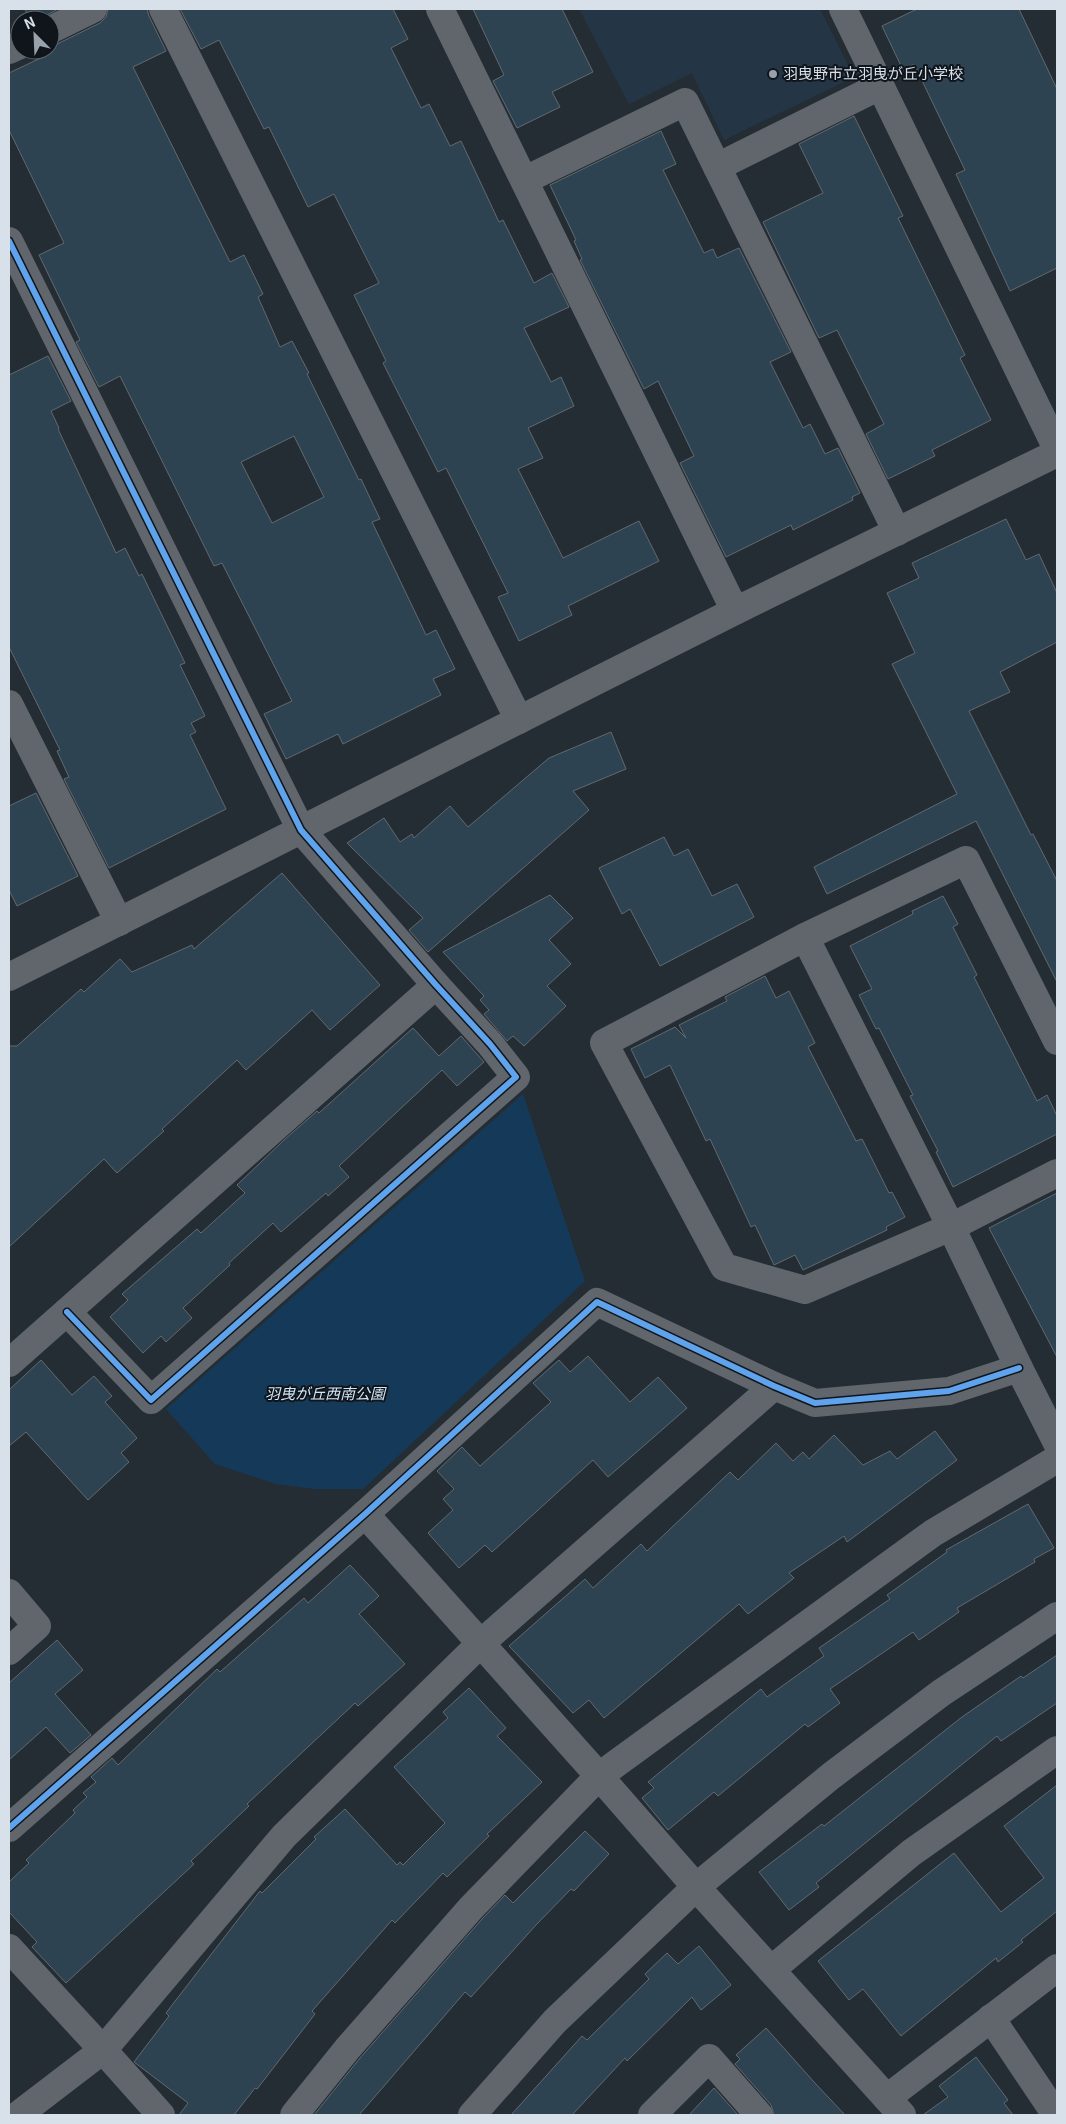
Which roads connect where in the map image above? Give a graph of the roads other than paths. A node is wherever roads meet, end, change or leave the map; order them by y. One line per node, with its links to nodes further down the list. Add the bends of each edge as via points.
1 (93, 9): 5 (street)
2 (163, 9): 15 (street)
3 (440, 9): 8 (street)
4 (843, 9): 6 (street)
5 (60, 25)
6 (880, 86): 7 (street); 10 (street)
7 (717, 167): 8 (street, via 684,102); 12 (street)
8 (525, 180): 13 (street)
9 (9, 241): 16 (street)
10 (1057, 449)
11 (1057, 454): 12 (street)
12 (897, 532): 13 (street)
13 (735, 612): 15 (street)
14 (9, 704): 17 (street)
15 (518, 720): 16 (street)
16 (300, 830): 17 (street); 20 (street)
17 (119, 922): 19 (street)
18 (805, 937): 21 (street, via 966,860); 23 (street); 23 (street, via 604,1043 724,1267 804,1290)
19 (9, 977)
20 (436, 986): 24 (street); 24 (street, via 490,1044 516,1078 158,1394 151,1400)
21 (1057, 1041)
22 (1057, 1173): 23 (street)
23 (951, 1227): 26 (street)
24 (66, 1312): 25 (street)
25 (9, 1363)
26 (1018, 1368): 27 (street, via 949,1391 815,1403); 28 (street)
27 (774, 1386): 30 (street, via 597,1302); 33 (street)
28 (1057, 1443)
29 (1057, 1459): 36 (street, via 933,1532)
30 (365, 1514): 33 (street); 37 (street)
31 (9, 1594): 34 (street, via 37,1626)
32 (1057, 1616): 38 (street, via 933,1698 831,1776)
33 (480, 1644): 36 (street); 43 (street, via 284,1836)
34 (9, 1651)
35 (1057, 1750): 41 (street, via 911,1853)
36 (599, 1776): 38 (street); 47 (street, via 471,1908 348,2048)
37 (9, 1828)
38 (696, 1887): 41 (street); 48 (street, via 555,2022)
39 (9, 1948): 43 (street)
40 (1057, 1968): 42 (street)
41 (771, 1970): 44 (street)
42 (991, 2018): 44 (street); 51 (street)
43 (103, 2050): 45 (street); 46 (street)
44 (894, 2106)
45 (18, 2115)
46 (161, 2115)
47 (294, 2115)
48 (472, 2115)
49 (652, 2115): 50 (street, via 709,2058)
50 (760, 2115)
51 (1056, 2115)

